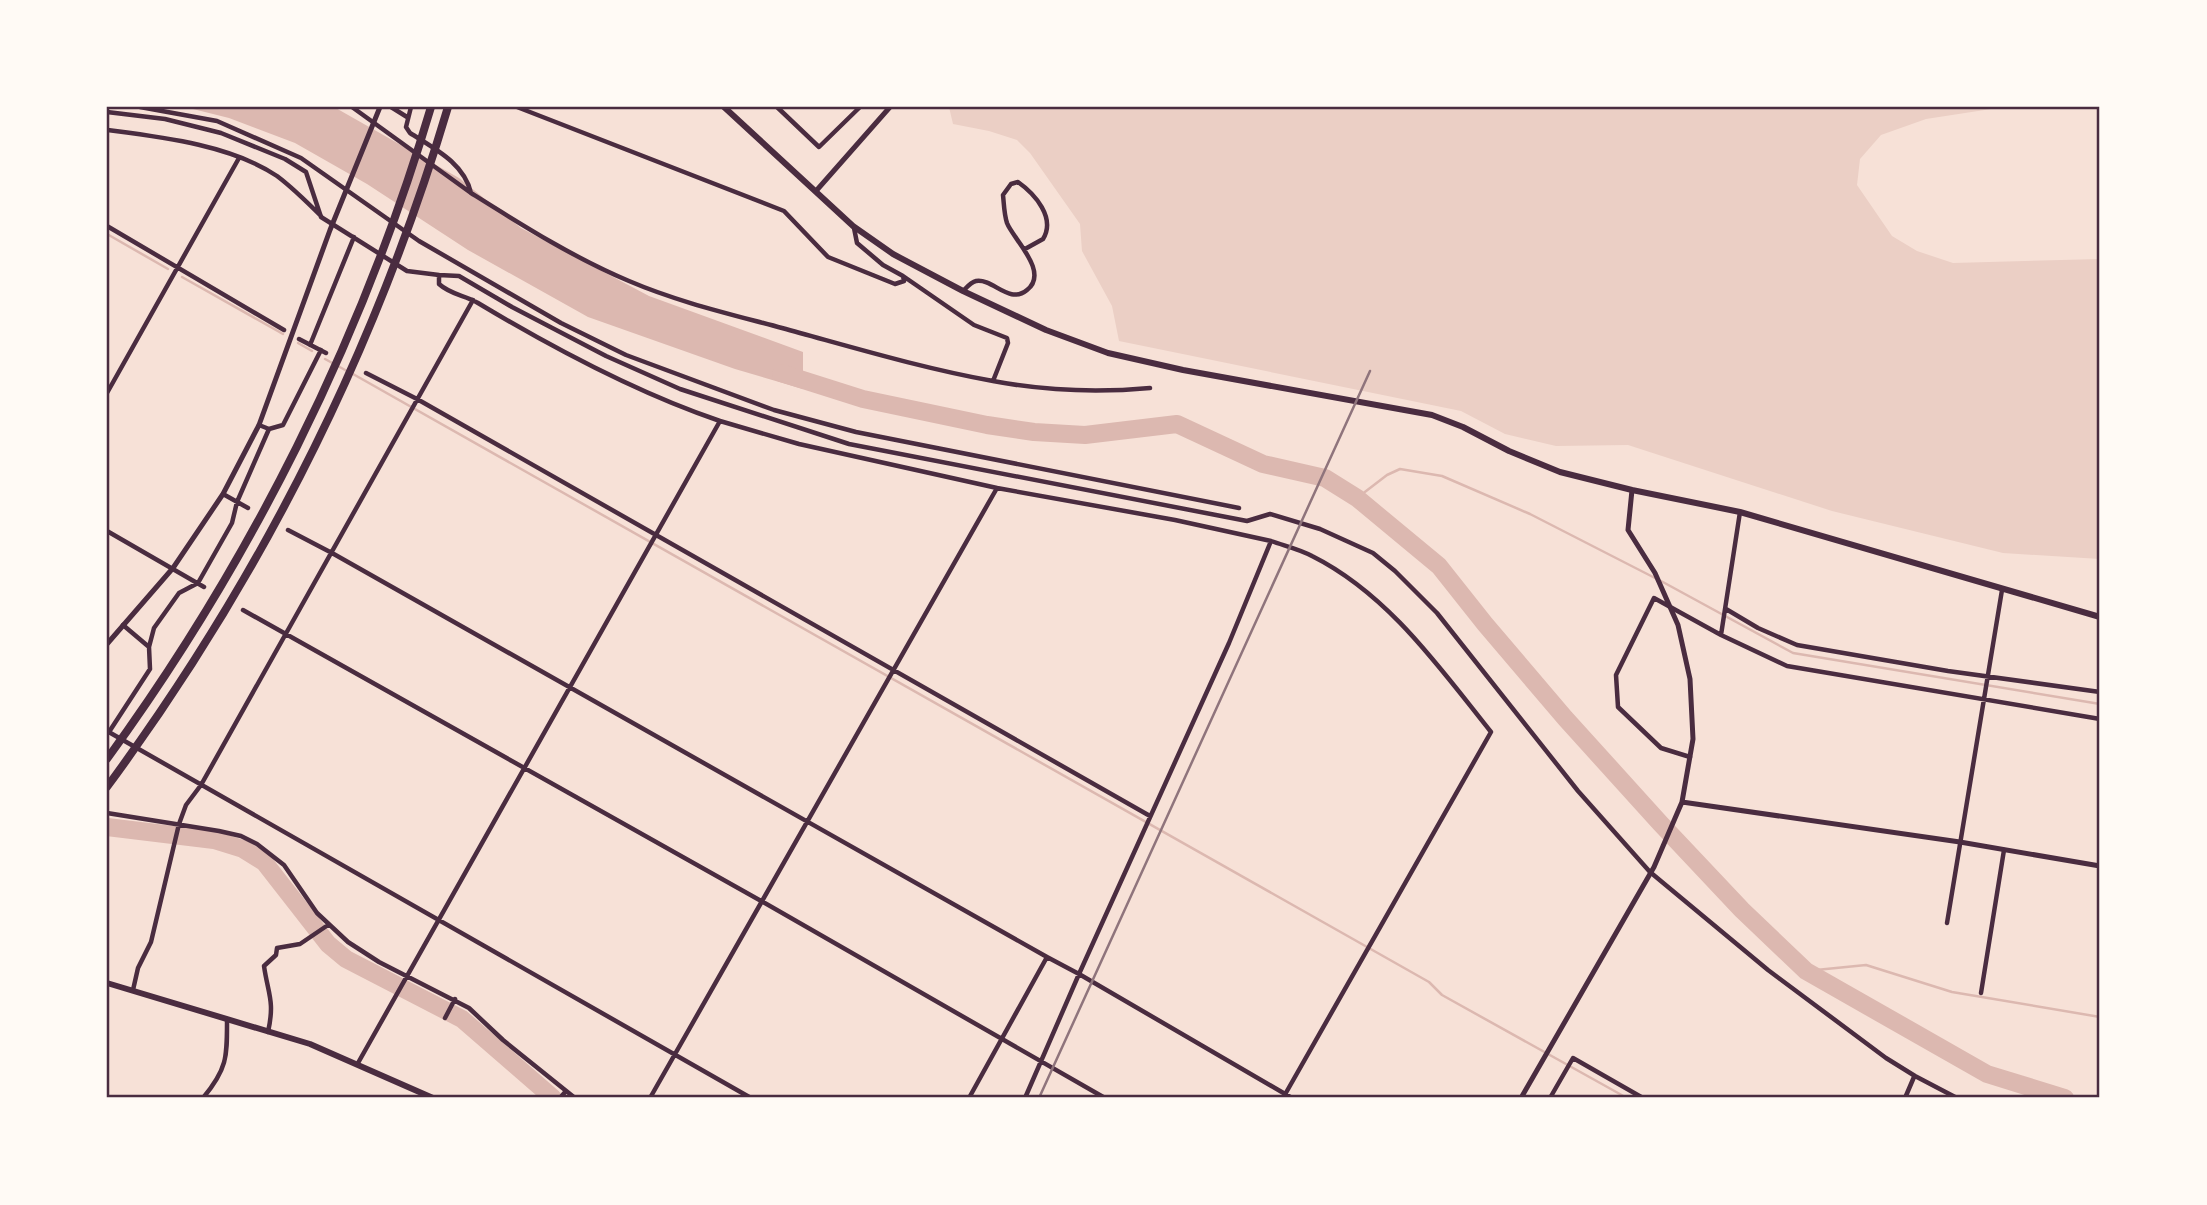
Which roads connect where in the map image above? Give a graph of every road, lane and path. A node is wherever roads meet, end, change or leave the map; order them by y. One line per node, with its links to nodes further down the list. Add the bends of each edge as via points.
1 (140, 107): 45 (street, via 217,121 301,158 419,241 561,323 626,355 774,410 868,434)
2 (352, 107): 18 (street)
3 (380, 107): 38 (street)
4 (391, 107): 14 (street)
5 (411, 107): 14 (street)
6 (431, 107): 72 (highway, via 376,267 302,436 224,582)
7 (448, 107): 75 (highway, via 391,275 318,443 237,593)
8 (517, 107): 26 (street, via 784,211 828,257 895,284 904,281)
9 (724, 107): 17 (main road)
10 (777, 107): 11 (street, via 819,147)
11 (860, 107)
12 (890, 107): 17 (street)
13 (107, 112): 19 (street, via 221,132 285,159 306,173)
14 (407, 117): 18 (street, via 410,133 460,168)
15 (107, 130): 16 (street, via 180,139)
16 (239, 158): 19 (street, via 276,176); 24 (street)
17 (816, 191): 21 (main road)
18 (471, 193): 33 (street, via 627,281 868,353)
19 (321, 217): 22 (street)
20 (107, 226): 24 (street)
21 (853, 226): 26 (street, via 857,243); 27 (main road, via 893,254)
22 (354, 237): 25 (street, via 407,271); 31 (street)
23 (1025, 249): 23 (street, via 1008,225 1004,208 1003,195 1018,182 1038,202 1048,225 1043,239); 27 (street, via 1034,280 1028,290 1006,293 974,281)
24 (178, 267): 29 (street); 35 (street)
25 (439, 275): 28 (street, via 439,284 448,292); 84 (street, via 459,276 606,356 680,389 849,444 1247,521 1270,513 1373,553 1437,613 1578,791)
26 (903, 276): 33 (street, via 974,325 1007,338)
27 (962, 291): 41 (main road, via 1108,354 1432,415 1560,472)
28 (473, 300): 36 (street); 37 (street, via 573,356 681,408)
29 (284, 330)
30 (299, 339): 31 (street)
31 (310, 345): 39 (street, via 323,352 283,425)
32 (366, 373): 36 (street)
33 (993, 381): 34 (street, via 1080,392)
34 (1150, 388)
35 (107, 393)
36 (417, 400): 49 (street); 51 (street)
37 (720, 421): 40 (street, via 799,444); 49 (street)
38 (259, 425): 39 (street); 42 (street)
39 (269, 429): 43 (street)
40 (997, 488): 50 (street); 64 (street)
41 (1632, 490): 46 (main road); 71 (street, via 1628,530 1655,573 1678,625 1690,679)
42 (223, 494): 43 (street); 52 (street)
43 (237, 502): 44 (street); 53 (street, via 232,523)
44 (248, 508)
45 (1239, 508)
46 (1740, 512): 55 (main road); 56 (street)
47 (288, 530): 51 (street)
48 (107, 531): 52 (street)
49 (656, 537): 64 (street); 66 (street)
50 (1272, 541): 78 (street); 105 (street, via 1310,555 1368,593 1424,649 1491,732)
51 (332, 553): 60 (street); 66 (street)
52 (173, 568): 53 (street); 59 (street)
53 (198, 583): 54 (street); 63 (street, via 180,593 154,628)
54 (205, 587)
55 (2002, 590): 58 (main road); 65 (street)
56 (1726, 608): 61 (street); 65 (street, via 1797,645)
57 (243, 610): 60 (street)
58 (2100, 617)
59 (123, 625): 62 (street); 63 (street)
60 (285, 633): 73 (street); 74 (street)
61 (1721, 635): 68 (street, via 1787,666); 71 (street, via 1654,598 1616,675 1618,707 1661,748)
62 (107, 644)
63 (149, 647): 70 (street, via 150,668)
64 (894, 670): 78 (street); 79 (street)
65 (1988, 674): 67 (street); 68 (street)
66 (571, 687): 73 (street); 79 (street)
67 (2100, 692)
68 (1983, 700): 69 (street); 81 (street)
69 (2100, 719)
70 (108, 731): 74 (street)
71 (1690, 757): 76 (street)
72 (107, 759)
73 (524, 768): 85 (street); 86 (street)
74 (201, 785): 80 (street); 86 (street)
75 (107, 787)
76 (1682, 802): 81 (street); 84 (street)
77 (107, 813): 80 (street)
78 (1150, 816): 90 (street)
79 (808, 823): 85 (street); 89 (street)
80 (179, 824): 88 (street, via 241,836 257,844 284,866); 93 (street, via 154,931)
81 (1960, 842): 82 (street); 87 (street)
82 (2004, 850): 83 (street); 94 (street)
83 (2100, 866)
84 (1652, 869): 103 (street, via 1768,970); 116 (street)
85 (763, 902): 99 (street); 100 (street)
86 (438, 920): 91 (street); 100 (street)
87 (1947, 923)
88 (328, 925): 91 (street, via 361,952); 98 (street, via 300,944 277,948 276,956 264,966 272,996)
89 (1047, 957): 90 (street); 99 (street)
90 (1079, 974): 101 (street); 105 (street)
91 (407, 975): 95 (street); 102 (street)
92 (107, 983): 93 (main road)
93 (132, 990): 97 (main road)
94 (1981, 993)
95 (455, 999): 96 (street); 104 (street)
96 (445, 1018)
97 (227, 1019): 98 (main road); 106 (street, via 227,1059)
98 (268, 1031): 102 (main road)
99 (1002, 1040): 101 (street); 112 (street)
100 (674, 1055): 110 (street); 111 (street)
101 (1042, 1062): 113 (street); 114 (street)
102 (358, 1063): 107 (main road)
103 (1914, 1076): 119 (street); 120 (street)
104 (566, 1091): 108 (street); 109 (street)
105 (1284, 1096): 115 (street)
106 (203, 1098)
107 (433, 1098)
108 (561, 1098)
109 (575, 1098)
110 (650, 1098)
111 (751, 1098)
112 (969, 1098)
113 (1025, 1098)
114 (1105, 1098)
115 (1292, 1098)
116 (1521, 1098)
117 (1550, 1098): 118 (street, via 1573,1058)
118 (1643, 1098)
119 (1905, 1098)
120 (1957, 1098)

